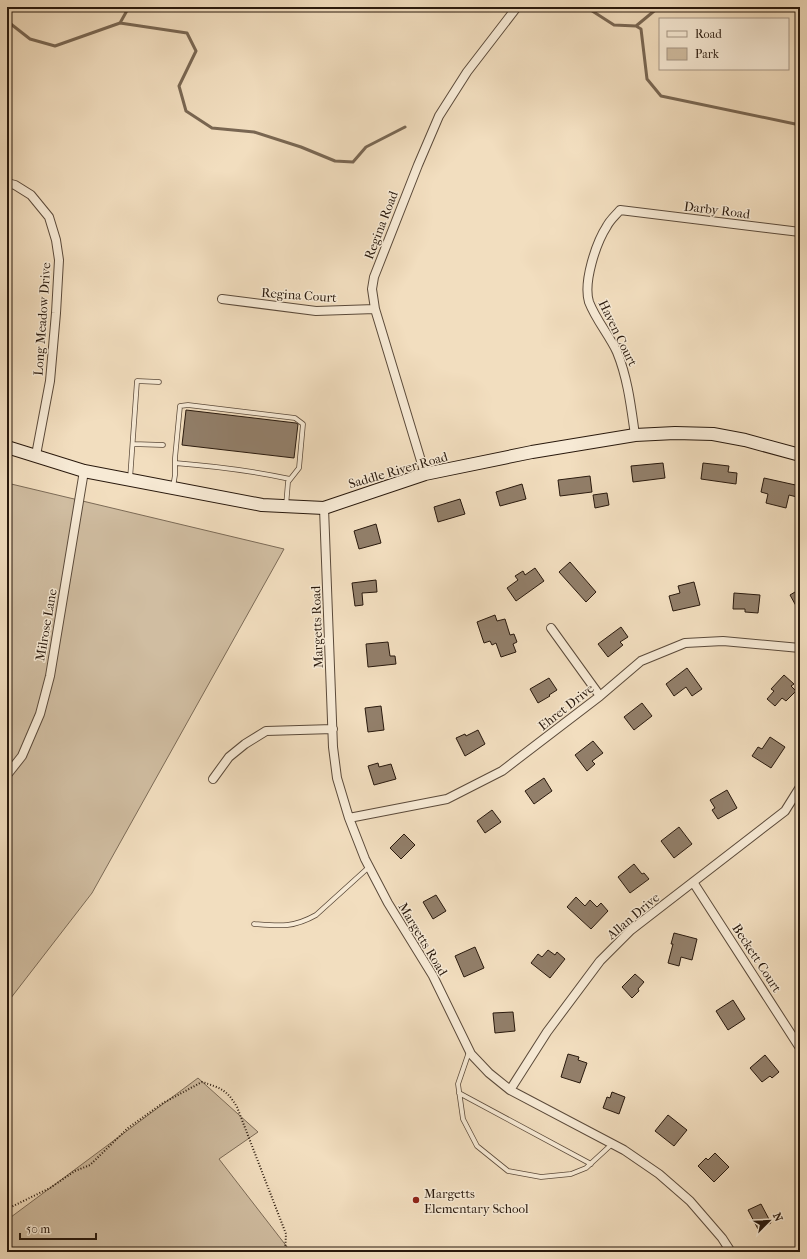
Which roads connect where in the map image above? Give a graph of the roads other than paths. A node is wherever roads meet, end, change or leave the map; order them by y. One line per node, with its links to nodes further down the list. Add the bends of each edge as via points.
1 (517, 7): 6 (street, Regina Road, via 467,72 439,116 374,277 372,289)
2 (7, 183): 12 (street, Long Meadow Drive, via 31,195 49,217 59,260 50,381)
3 (630, 211): 4 (street, Darby Road); 8 (street, Haven Court, via 620,210 607,226 594,252 588,276 589,300 616,351 626,377)
4 (800, 232)
5 (222, 299): 6 (street, Regina Court, via 316,311)
6 (375, 309): 16 (street, Regina Road)
7 (159, 382): 9 (lane, via 137,381)
8 (635, 435): 13 (main road, Saddle River Road, via 713,434); 16 (main road, Saddle River Road, via 532,452)
9 (133, 444): 10 (lane); 18 (lane)
10 (163, 445)
11 (7, 447): 12 (main road, Saddle River Road)
12 (36, 455): 15 (main road, Saddle River Road)
13 (800, 455)
14 (175, 463): 17 (lane); 17 (lane, via 180,406 295,418 303,424 303,436 299,468); 19 (lane)
15 (84, 471): 18 (main road, Saddle River Road); 26 (street, Milrose Lane, via 50,676 40,714 22,756)
16 (425, 474): 21 (main road, Saddle River Road)
17 (290, 479): 20 (lane)
18 (130, 480): 19 (main road, Saddle River Road)
19 (172, 488): 20 (main road, Saddle River Road, via 262,505)
20 (286, 506): 21 (main road, Saddle River Road)
21 (324, 508): 25 (street, Margetts Road)
22 (551, 628): 24 (street)
23 (800, 648): 24 (street, Ehret Drive, via 723,641 685,643 642,661)
24 (600, 696): 29 (street, Ehret Drive, via 502,771 447,799)
25 (333, 729): 27 (street, via 266,731 228,757); 29 (street, Margetts Road, via 336,778)
26 (7, 775)
27 (213, 779)
28 (800, 787): 31 (street, Allan Drive, via 785,810)
29 (349, 818): 30 (street, Margetts Road)
30 (369, 866): 32 (lane, via 316,915 297,924); 34 (street, Margetts Road, via 388,903 433,976)
31 (693, 882): 33 (street, Beckett Court); 35 (street, Allan Drive, via 631,930 600,961 548,1032)
32 (254, 924)
33 (800, 1048)
34 (469, 1051): 35 (street, Margetts Road, via 489,1073); 36 (lane, via 458,1084)
35 (510, 1090): 37 (street, Margetts Road)
36 (460, 1093): 38 (lane); 38 (lane, via 463,1119 477,1146 508,1172 541,1177 571,1174)
37 (612, 1144): 38 (lane); 39 (street, Margetts Road, via 659,1174 690,1201 722,1238)
38 (591, 1164)
39 (730, 1252)

